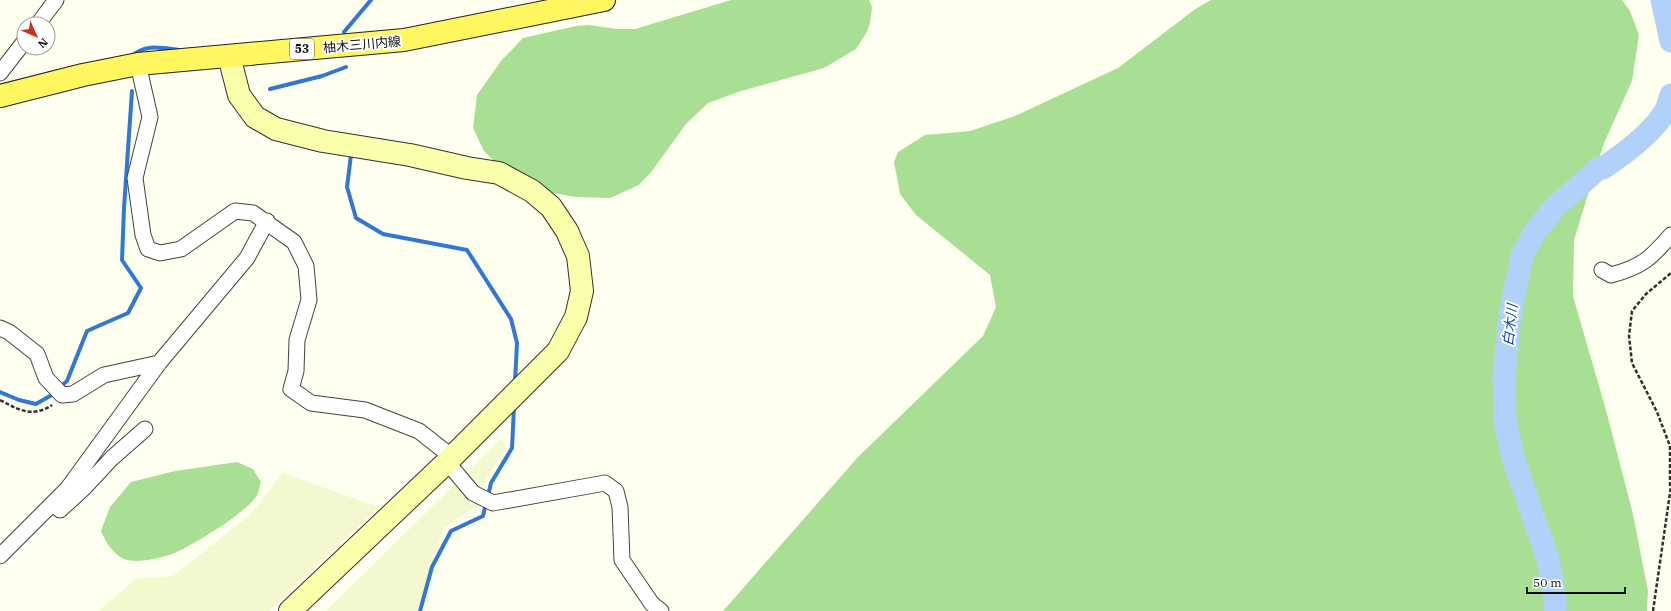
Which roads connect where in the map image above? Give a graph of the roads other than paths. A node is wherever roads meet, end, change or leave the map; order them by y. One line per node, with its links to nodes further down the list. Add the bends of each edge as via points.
1 (56, 0): 3 (street)
2 (604, 0): 5 (main road, 柚木三川内線 / 53, via 404,40)
3 (44, 16)
4 (16, 52): 7 (street)
5 (229, 56): 6 (main road, 柚木三川内線 / 53); 15 (street, via 239,95 255,117 276,129 467,168 499,172 532,191 552,207 567,232 578,256 582,291 576,317 558,351)
6 (138, 64): 8 (main road, 柚木三川内線 / 53); 9 (street, via 150,118 135,178 143,235 148,249 160,253 181,249 235,211 253,212)
7 (0, 73)
8 (0, 96)
9 (267, 221): 13 (street, via 247,258); 15 (street, via 294,242 306,266 309,300 297,340 296,371 292,389 311,403 365,410 419,431)
10 (1671, 235): 11 (street, via 1653,256 1629,270 1611,275)
11 (1602, 270)
12 (0, 328): 13 (street, via 37,354 46,378 65,395 73,394 104,375)
13 (158, 363): 16 (street, via 68,488)
14 (145, 429): 16 (street, via 46,523)
15 (450, 459): 18 (street, via 473,494 493,503 605,483 616,491 620,507 622,560); 19 (street)
16 (35, 522): 17 (street)
17 (0, 556)
18 (654, 609)
19 (290, 611)

